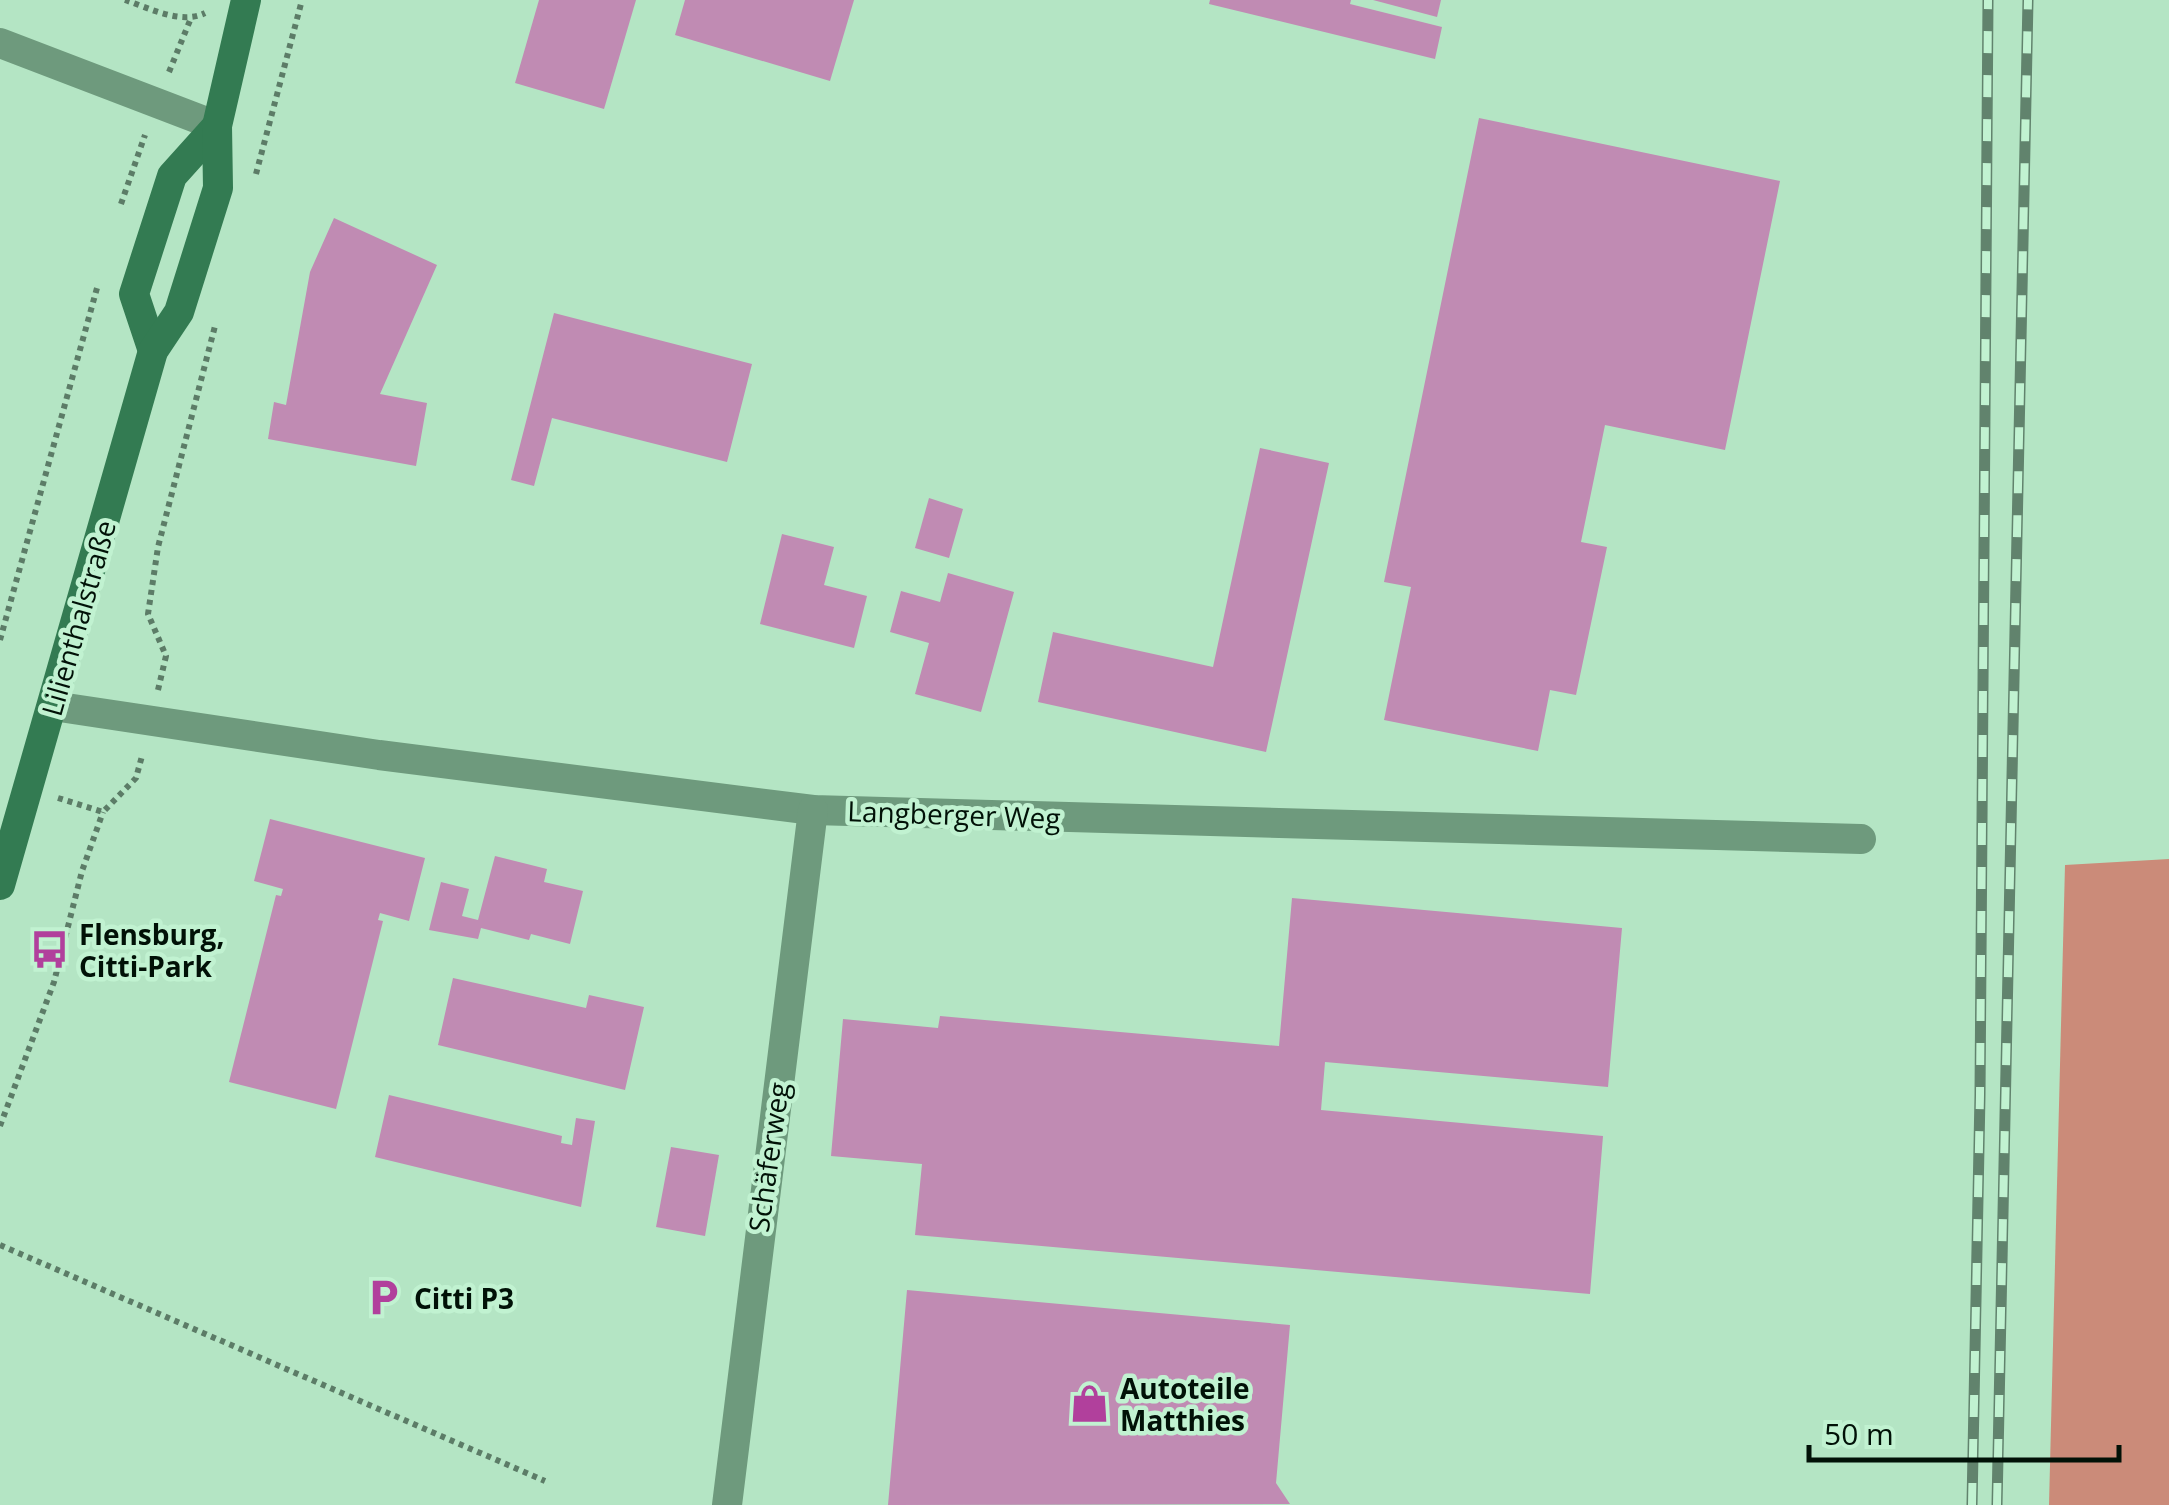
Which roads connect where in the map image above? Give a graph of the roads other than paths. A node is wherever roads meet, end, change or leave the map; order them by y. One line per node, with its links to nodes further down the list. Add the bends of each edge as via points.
1 (246, 0): 3 (street, Lilienthalstraße)
2 (0, 43): 3 (street)
3 (217, 126): 4 (street, Lilienthalstraße, via 218,188 179,312); 4 (street, Lilienthalstraße, via 172,176 134,294)
4 (153, 351): 5 (street, Lilienthalstraße)
5 (53, 706): 6 (street, Langberger Weg); 8 (street, Lilienthalstraße)
6 (813, 810): 7 (street, Langberger Weg); 9 (street, Schäferweg)
7 (1862, 839)
8 (0, 885)
9 (727, 1505)

